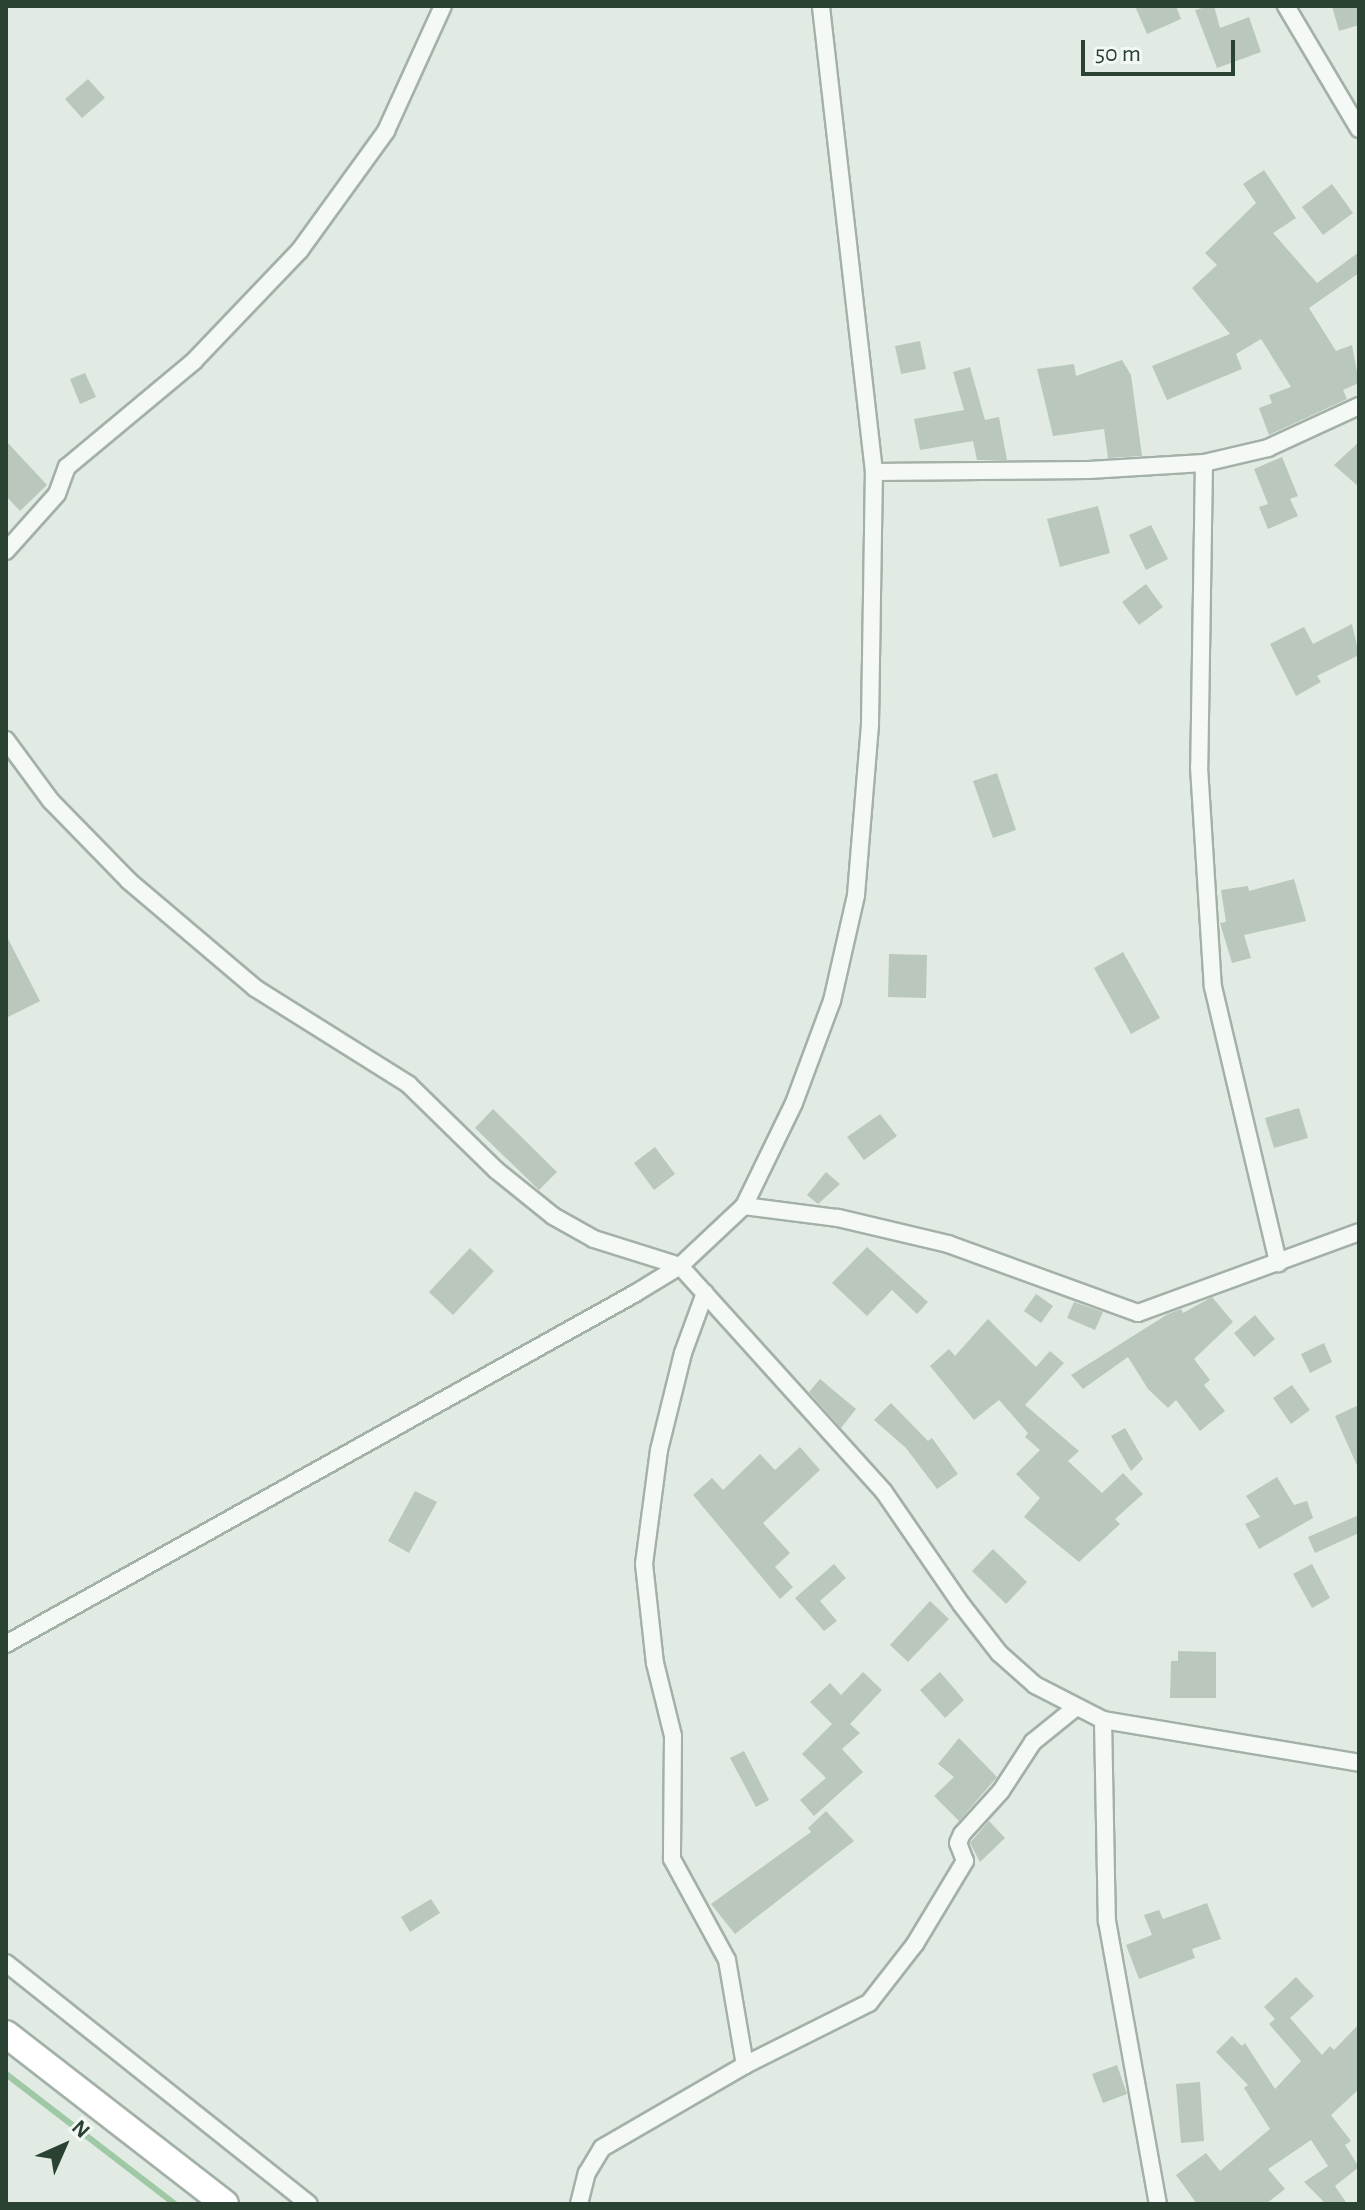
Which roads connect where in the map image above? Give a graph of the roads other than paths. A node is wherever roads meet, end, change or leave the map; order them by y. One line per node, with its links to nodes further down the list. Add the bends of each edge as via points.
1 (443, 6): 8 (street, via 386,131 300,250 194,361 67,467 57,494)
2 (821, 6): 7 (street)
3 (1286, 6): 4 (street)
4 (1359, 129)
5 (1359, 406): 6 (street, via 1268,448)
6 (1204, 463): 7 (street); 12 (street, via 1199,767 1210,956)
7 (874, 472): 10 (street, via 870,723 856,895 832,1001 794,1103)
8 (6, 551)
9 (6, 740): 13 (street, via 51,801 129,881 255,988 408,1084 496,1170 553,1216 594,1239)
10 (744, 1206): 12 (street, via 838,1218 948,1244 1138,1313); 13 (street)
11 (1359, 1232): 12 (street)
12 (1278, 1263)
13 (680, 1266): 14 (street); 15 (street)
14 (705, 1293): 16 (street, via 884,1492 999,1653 1035,1685); 21 (street, via 683,1353 659,1450 644,1564 655,1663 673,1736 672,1859 727,1960)
15 (6, 1644)
16 (1075, 1708): 17 (street); 21 (street, via 1033,1742 1001,1791 962,1834 958,1843 965,1861 915,1944 869,2003)
17 (1103, 1720): 18 (street); 25 (street, via 1111,1961)
18 (1359, 1763)
19 (6, 1963): 23 (street)
20 (6, 2034): 22 (main road)
21 (745, 2065): 24 (street, via 602,2148 587,2173)
22 (225, 2204)
23 (309, 2204)
24 (579, 2204)
25 (1158, 2204)

